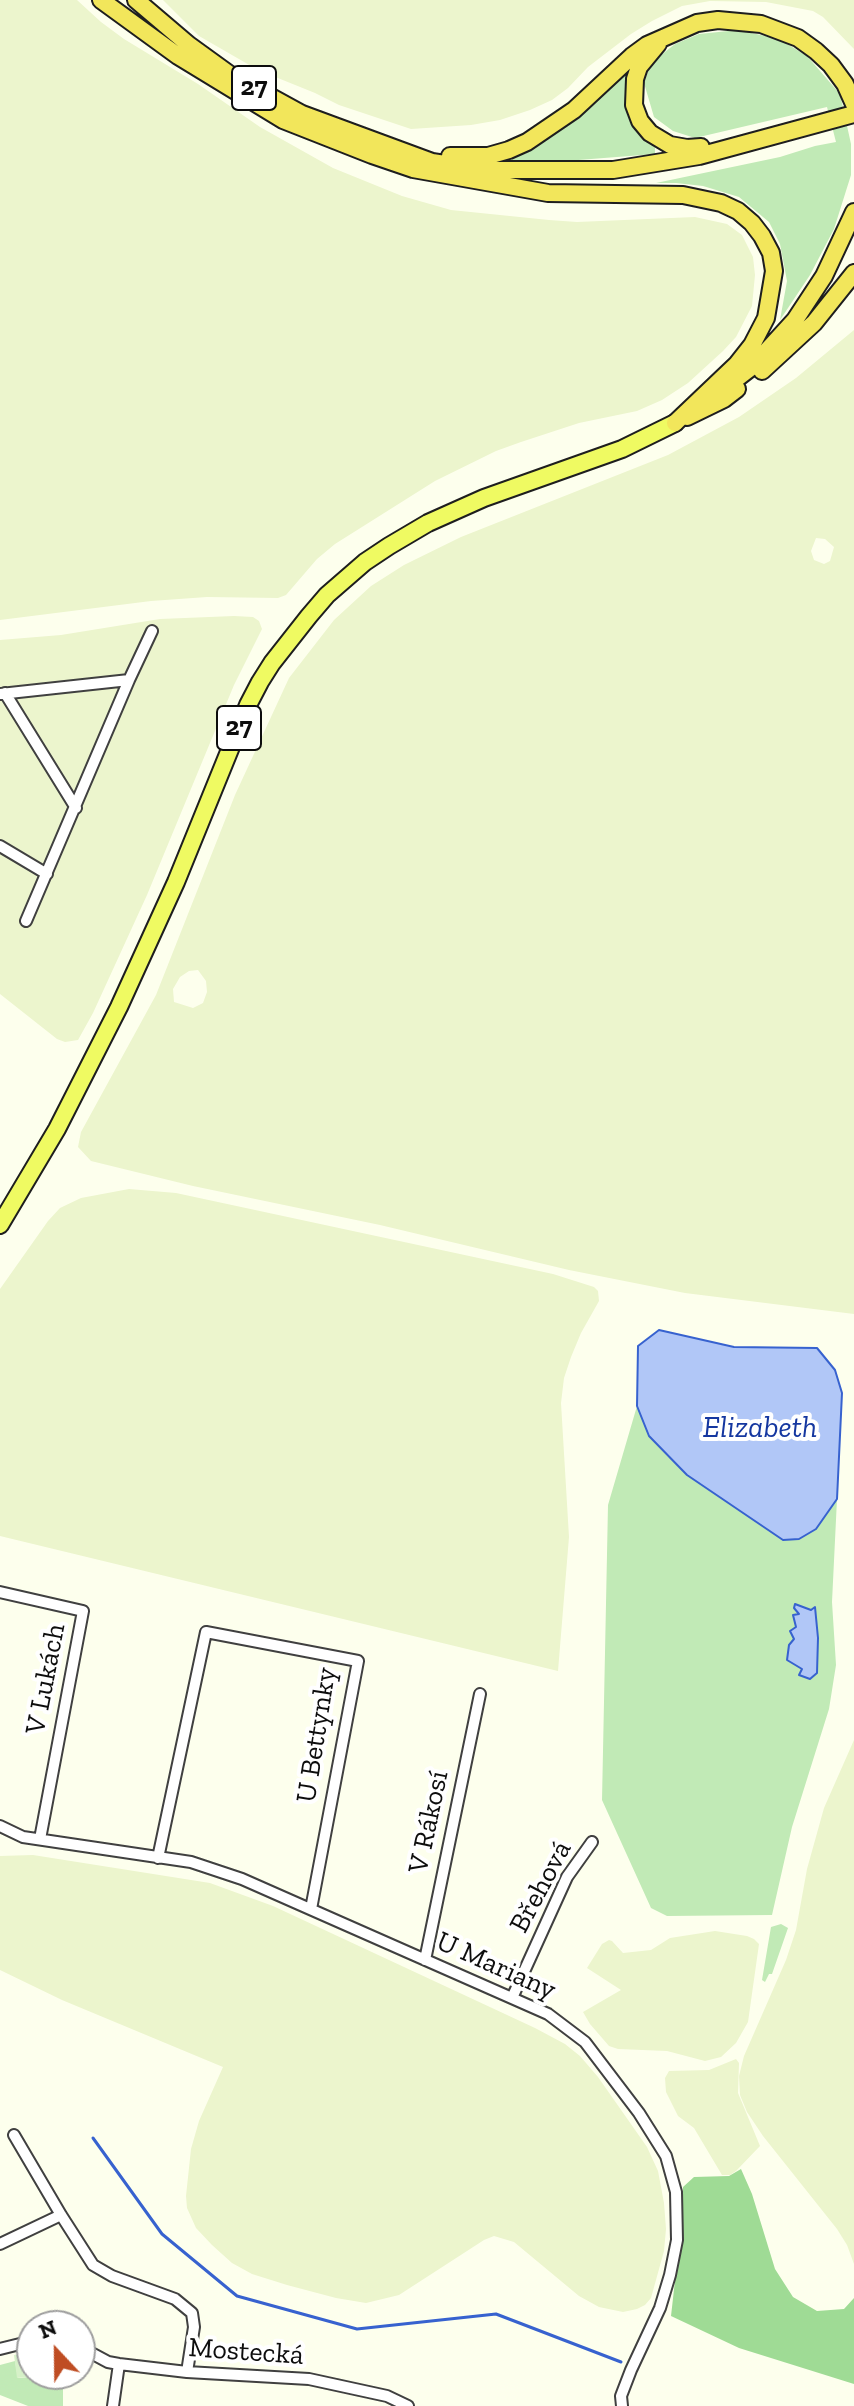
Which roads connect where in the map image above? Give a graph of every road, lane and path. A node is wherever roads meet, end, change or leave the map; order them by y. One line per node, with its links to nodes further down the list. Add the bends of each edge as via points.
1 (101, 0): 5 (highway)
2 (111, 0): 5 (highway, 27)
3 (136, 0): 10 (highway, 27, via 229,74 302,114)
4 (665, 37): 6 (highway, via 718,20 776,28 824,58); 9 (highway, via 639,67 633,91 640,121 663,142 695,148 783,127); 10 (highway, via 632,56 562,120 509,150 461,157)
5 (178, 56): 11 (highway, 27, via 283,120 413,169)
6 (854, 104)
7 (854, 114): 9 (highway)
8 (854, 123): 9 (highway)
9 (818, 127): 10 (highway, via 613,170 484,170 432,162); 11 (highway, via 659,171 583,181)
10 (389, 147)
11 (488, 182): 14 (highway, via 548,193 703,198 738,211 752,223 771,253 774,271 766,318 737,364)
12 (854, 212): 14 (highway, via 824,276 795,320 739,378)
13 (854, 273): 14 (highway, via 814,323 760,372 724,399)
14 (675, 423): 22 (main road, 27, via 622,449 428,523 365,562 309,616 248,705 114,1019)
15 (152, 631): 16 (street)
16 (129, 680): 17 (street); 18 (street)
17 (2, 694): 18 (street)
18 (76, 808): 20 (street)
19 (0, 846): 20 (street)
20 (47, 874): 21 (street)
21 (26, 921)
22 (0, 1225)
23 (0, 1592): 26 (street, V Lukách, via 83,1611)
24 (480, 1694): 30 (street, V Rákosí)
25 (0, 1826): 26 (street, U Mariany)
26 (40, 1839): 28 (street, U Mariany)
27 (592, 1842): 31 (street, Břehová, via 567,1877)
28 (158, 1858): 29 (street, U Mariany, via 191,1862 242,1879); 29 (street, U Bettynky, via 206,1632 358,1661)
29 (311, 1909): 30 (street, U Mariany)
30 (425, 1960): 31 (street, U Mariany)
31 (512, 1998): 40 (street, U Mariany, via 548,2014 585,2042 666,2156 676,2192 677,2240 670,2275 621,2396)
32 (14, 2135): 33 (street)
33 (61, 2215): 34 (street); 37 (street, via 93,2265 175,2299 192,2313)
34 (0, 2244)
35 (96, 2356): 36 (street, Mostecká)
36 (119, 2364): 37 (street, Mostecká); 38 (street)
37 (187, 2372): 39 (street, Mostecká, via 309,2379 387,2396)
38 (113, 2406)
39 (408, 2406)
40 (622, 2406)

